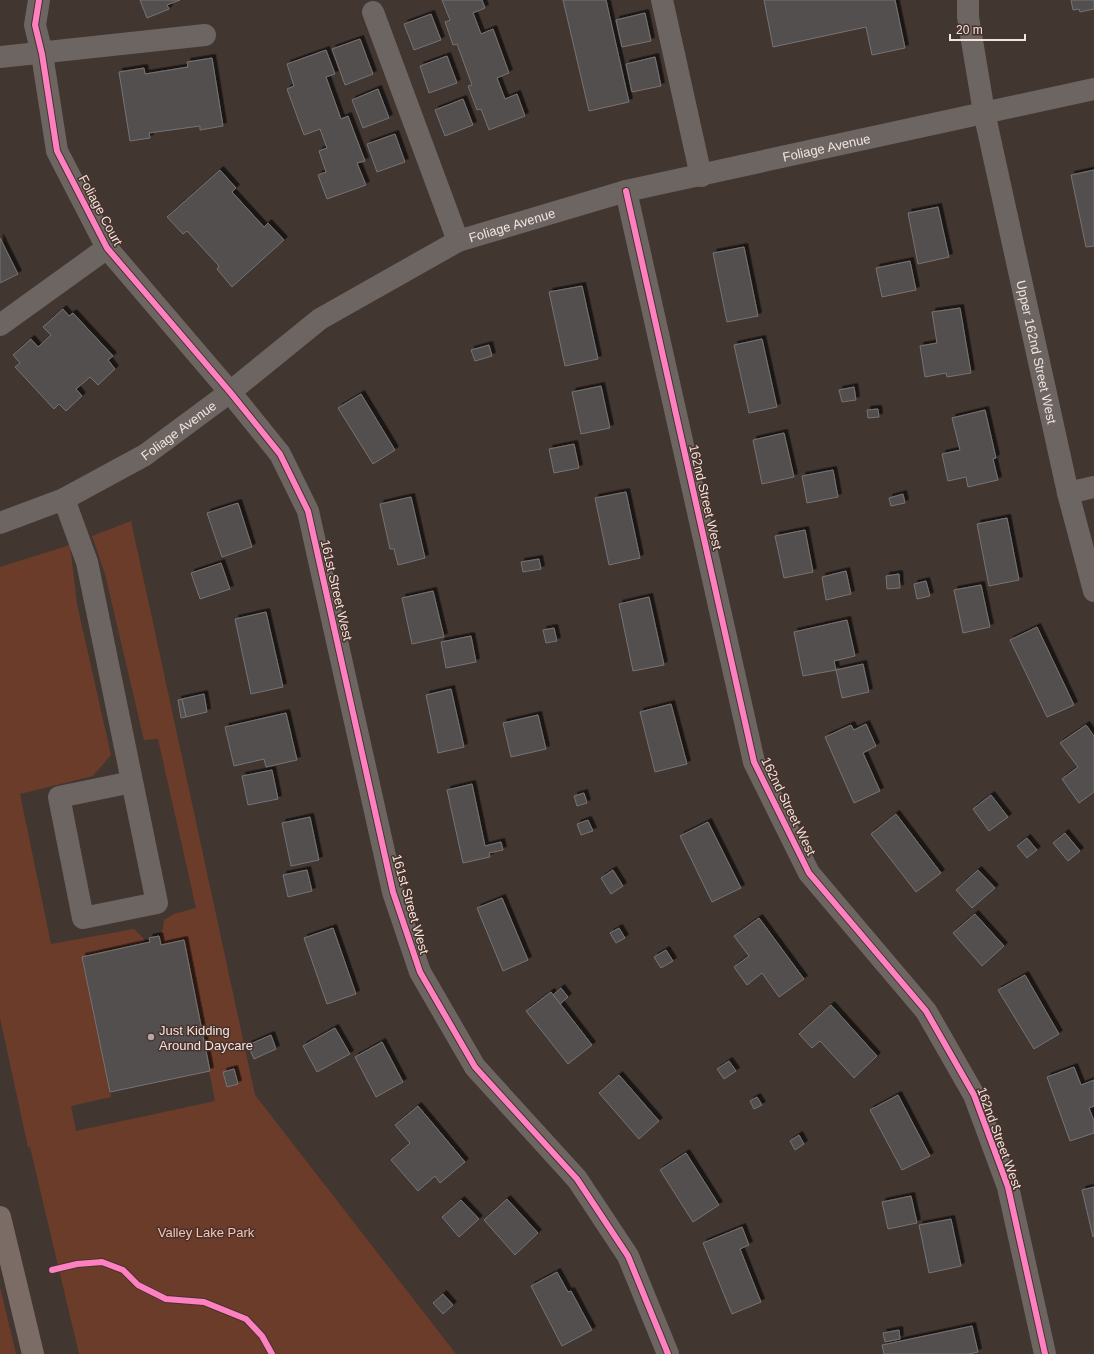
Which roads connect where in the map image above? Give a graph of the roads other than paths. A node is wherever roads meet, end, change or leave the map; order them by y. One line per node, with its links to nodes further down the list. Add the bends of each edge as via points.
1 (39, 0): 6 (street, Foliage Court, via 36,25)
2 (662, 0): 10 (street)
3 (968, 0): 9 (street, Upper 162nd Street West, via 968,17)
4 (373, 12): 12 (street)
5 (205, 35): 6 (street)
6 (42, 54): 7 (street); 13 (street, Foliage Court, via 57,151)
7 (0, 57)
8 (1094, 89): 9 (street, Foliage Avenue)
9 (984, 112): 10 (street, Foliage Avenue); 17 (street, Upper 162nd Street West)
10 (701, 176): 11 (street, Foliage Avenue)
11 (626, 191): 12 (street, Foliage Avenue); 25 (street, 162nd Street West, via 754,762 809,873 926,1011 974,1095 1008,1187)
12 (458, 240): 15 (street, Foliage Avenue, via 320,319)
13 (106, 248): 14 (street); 15 (street, Foliage Court)
14 (0, 325)
15 (230, 392): 18 (street, Foliage Avenue, via 145,455); 24 (street, 161st Street West, via 280,454 308,511 393,892 420,972 476,1067 577,1179 628,1256)
16 (1094, 487): 17 (street)
17 (1068, 493): 20 (street, Upper 162nd Street West)
18 (64, 499): 19 (street, Foliage Avenue); 21 (street, via 87,562)
19 (0, 523)
20 (1094, 591)
21 (132, 782): 21 (street, via 157,903 83,918 58,797)
22 (0, 1217): 23 (main road)
23 (33, 1354)
24 (668, 1354)
25 (1045, 1354)

